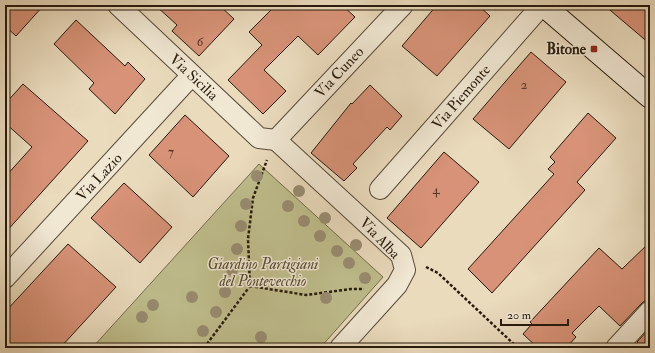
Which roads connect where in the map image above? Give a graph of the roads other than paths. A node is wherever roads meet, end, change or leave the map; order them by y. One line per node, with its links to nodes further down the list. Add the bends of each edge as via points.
1 (118, 5): 4 (street, Via Sicilia)
2 (403, 5): 6 (street, Via Cuneo)
3 (542, 5): 5 (street); 7 (street, Via Piemonte)
4 (192, 75): 6 (street, Via Sicilia, via 259,138); 8 (street, Via Lazio)
5 (650, 97)
6 (276, 140): 10 (street, Via Alba, via 401,255 405,270 397,285)
7 (380, 189)
8 (5, 278)
9 (650, 311): 11 (street)
10 (340, 348)
11 (616, 348)

